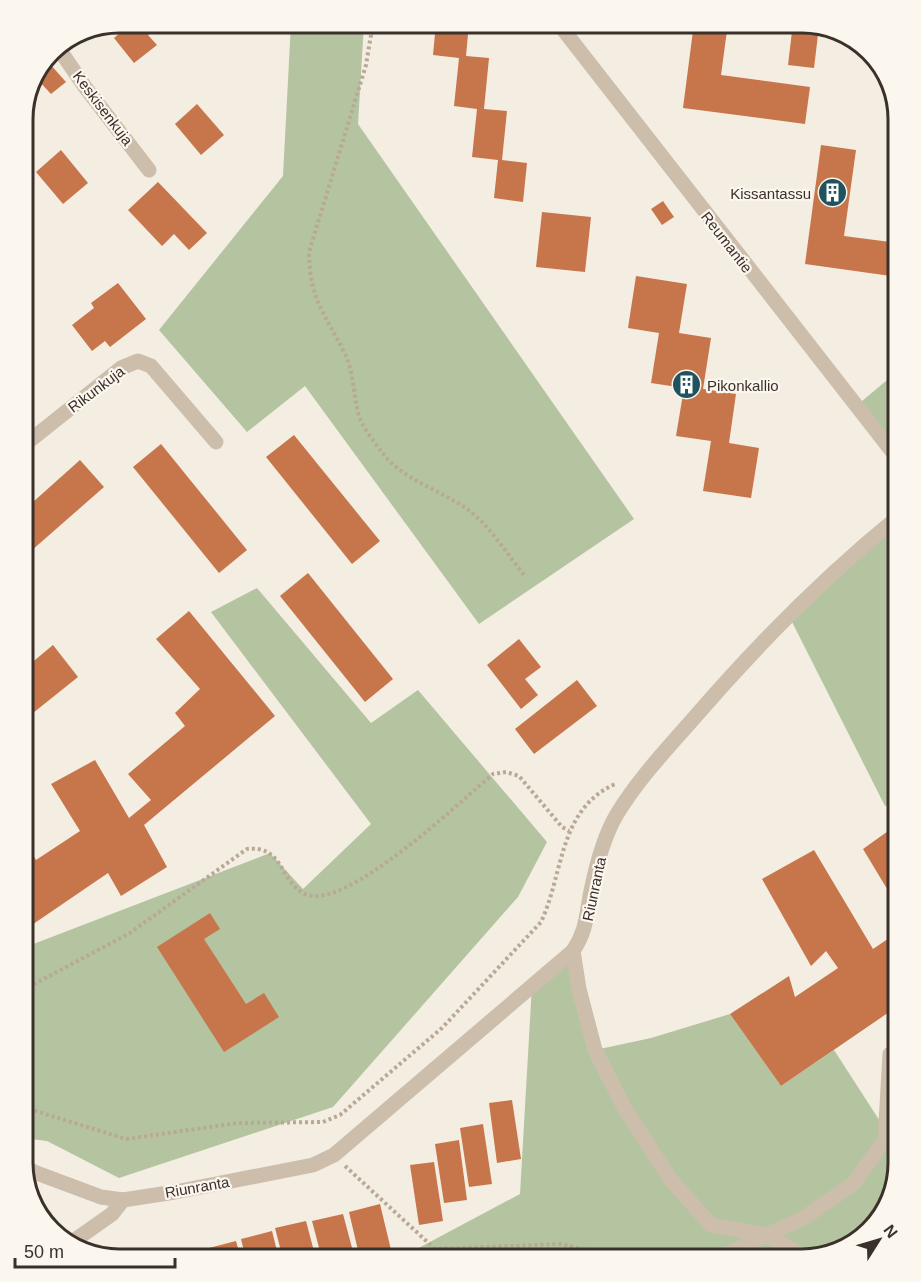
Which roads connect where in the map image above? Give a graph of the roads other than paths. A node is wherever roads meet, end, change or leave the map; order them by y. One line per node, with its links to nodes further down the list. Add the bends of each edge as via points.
1 (566, 33): 6 (street, Reumantie)
2 (63, 54): 3 (street, Keskisenkuja)
3 (149, 170)
4 (33, 438): 5 (street, Rikunkuja, via 121,368 138,362 151,366)
5 (216, 442)
6 (888, 446)
7 (888, 525): 8 (street, Riunranta, via 846,560 746,658 639,780 616,816 603,848 584,934)
8 (573, 951): 11 (street, Riunranta, via 334,1155 313,1165); 12 (street, via 595,1050 625,1109 671,1180 711,1225)
9 (888, 1088): 12 (street, via 885,1140 854,1184 801,1220)
10 (34, 1172): 11 (street, Riunranta, via 101,1197)
11 (123, 1200): 13 (street, via 112,1214)
12 (766, 1235): 14 (street); 15 (street)
13 (78, 1238)
14 (738, 1249)
15 (791, 1249)

